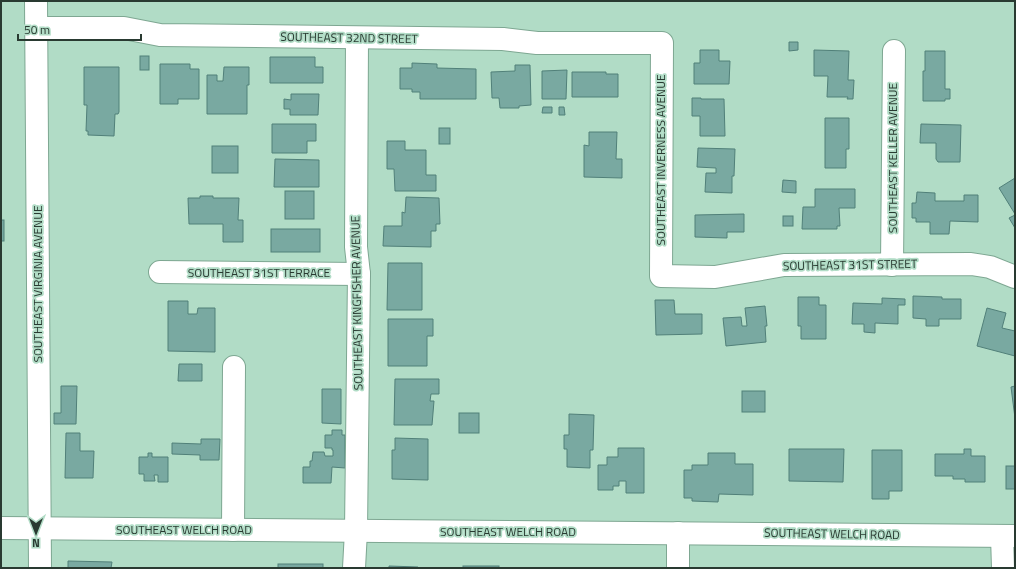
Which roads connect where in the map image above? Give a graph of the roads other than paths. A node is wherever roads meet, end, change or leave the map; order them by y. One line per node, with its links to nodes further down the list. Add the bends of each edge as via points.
1 (36, 1): 2 (street, SOUTHEAST VIRGINIA AVENUE)
2 (36, 28): 3 (street, SOUTHEAST 32ND STREET, via 124,28 160,35); 13 (street, SOUTHEAST VIRGINIA AVENUE)
3 (357, 38): 4 (street, SOUTHEAST 32ND STREET); 8 (street, SOUTHEAST KINGFISHER AVENUE, via 356,247)
4 (662, 44): 9 (street, SOUTHEAST INVERNESS AVENUE)
5 (894, 51): 6 (street, SOUTHEAST KELLER AVENUE)
6 (892, 264): 9 (street, SOUTHEAST 31ST STREET, via 784,264 715,277); 10 (street, SOUTHEAST 31ST STREET, via 971,264 990,267)
7 (160, 272): 8 (street, SOUTHEAST 31ST TERRACE)
8 (359, 274): 15 (street, SOUTHEAST KINGFISHER AVENUE)
9 (661, 276)
10 (1015, 277)
11 (234, 366): 14 (street)
12 (1, 528): 13 (street, SOUTHEAST WELCH ROAD)
13 (40, 528): 14 (street, SOUTHEAST WELCH ROAD); 18 (street, SOUTHEAST VIRGINIA AVENUE)
14 (233, 530): 15 (street, SOUTHEAST WELCH ROAD)
15 (356, 531): 16 (street, SOUTHEAST WELCH ROAD); 19 (street, SOUTHEAST KINGFISHER AVENUE)
16 (678, 533): 17 (street, SOUTHEAST WELCH ROAD); 20 (street)
17 (1009, 536): 21 (street)
18 (40, 568)
19 (354, 568)
20 (678, 568)
21 (1003, 568)

